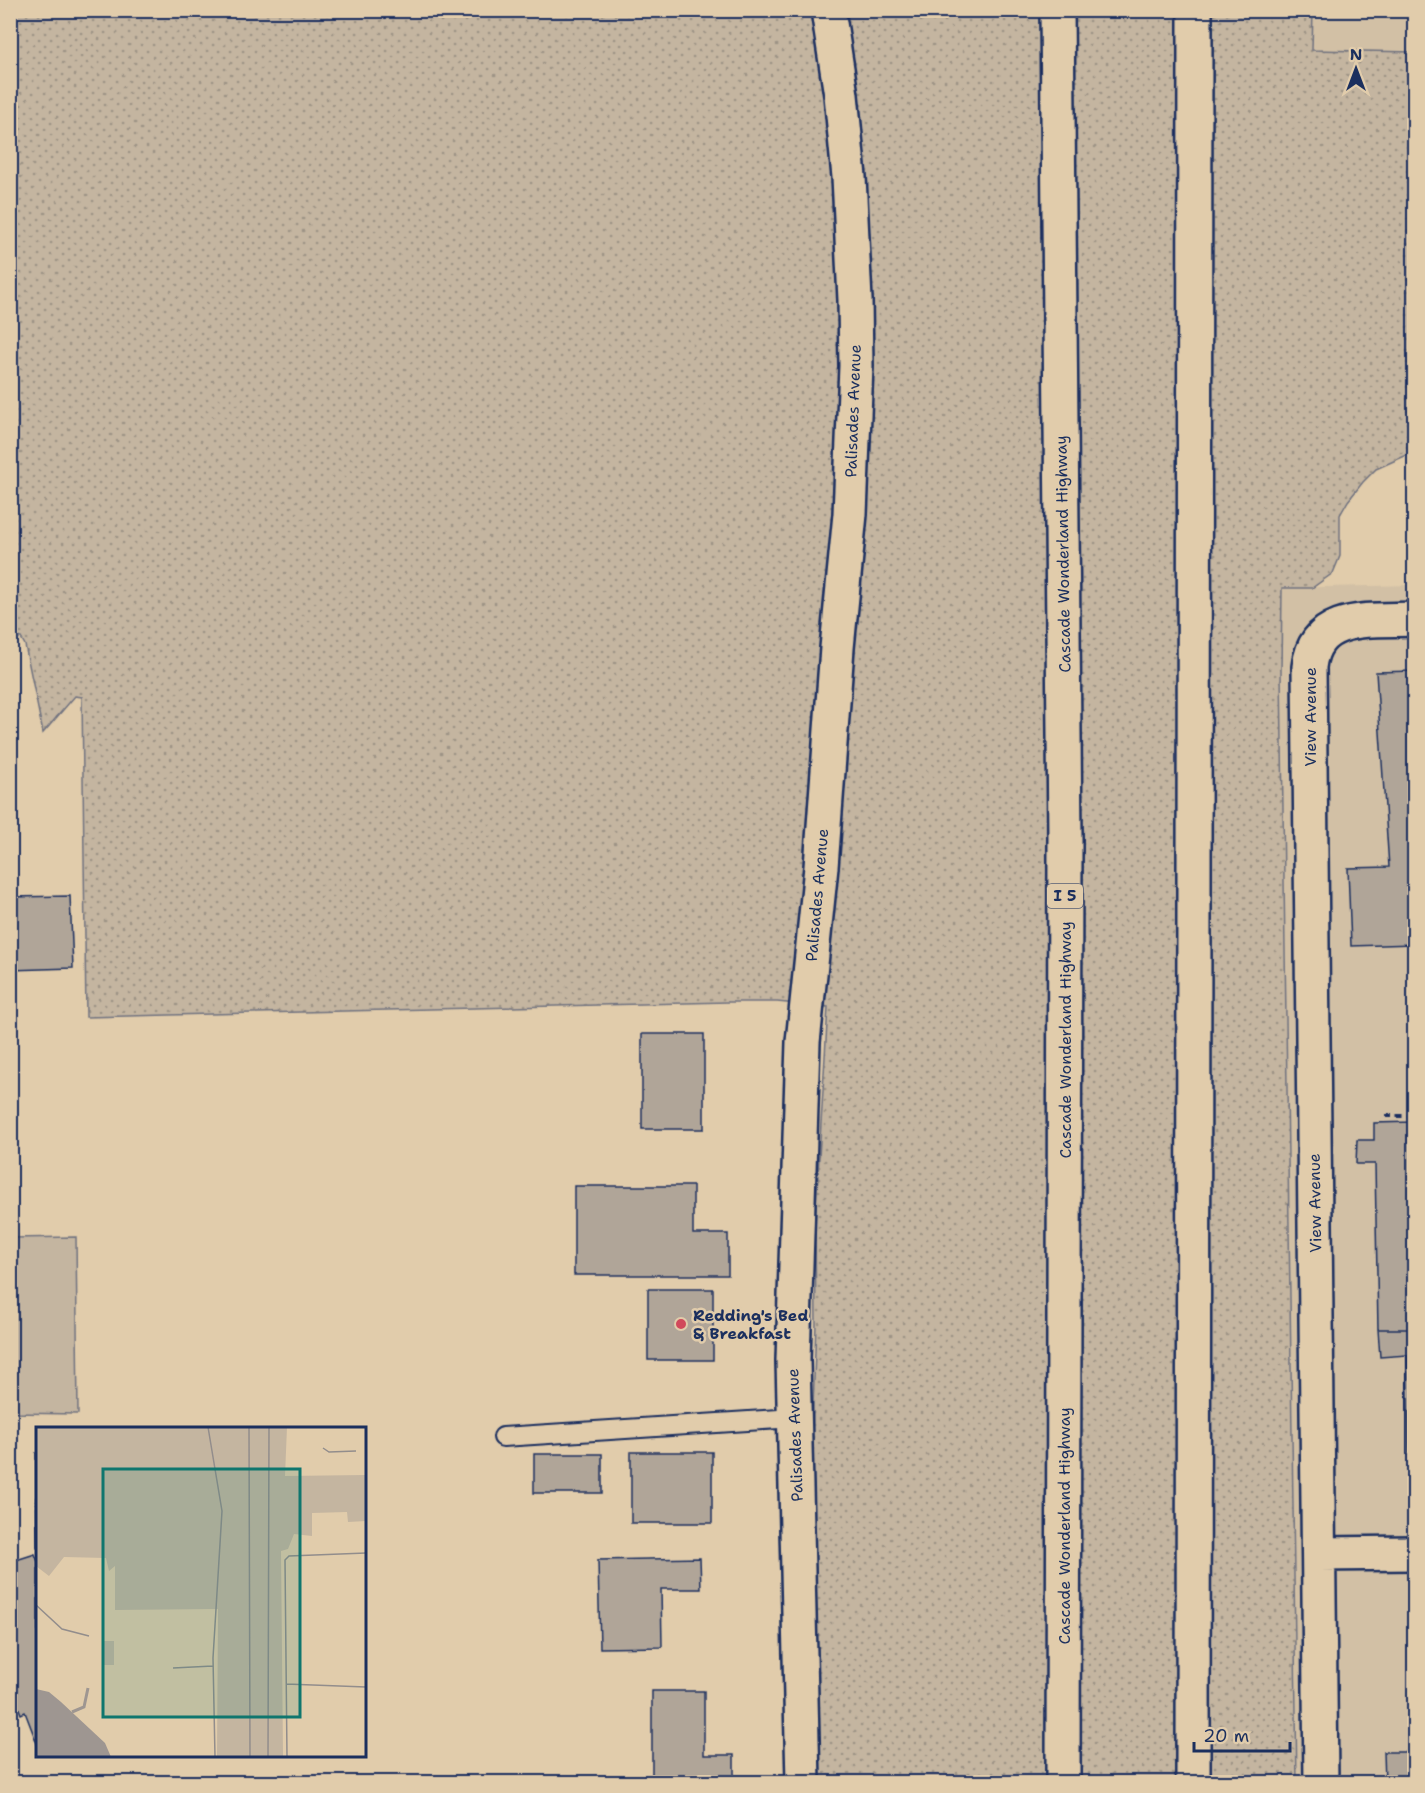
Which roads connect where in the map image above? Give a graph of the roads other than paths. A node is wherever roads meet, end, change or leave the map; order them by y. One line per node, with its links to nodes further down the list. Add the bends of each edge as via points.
1 (828, 10): 5 (main road, Palisades Avenue, via 849,177 856,366 850,514 803,1042 793,1360)
2 (1057, 10): 10 (main road, Cascade Wonderland Highway / I 5, via 1065,838)
3 (1195, 10): 11 (main road)
4 (1414, 619): 8 (main road, View Avenue, via 1343,623 1328,630 1310,657)
5 (795, 1418): 6 (lane); 9 (main road, Palisades Avenue)
6 (503, 1437)
7 (1414, 1553): 8 (main road)
8 (1318, 1554): 12 (main road, View Avenue)
9 (803, 1782)
10 (1063, 1782)
11 (1193, 1782)
12 (1321, 1782)

